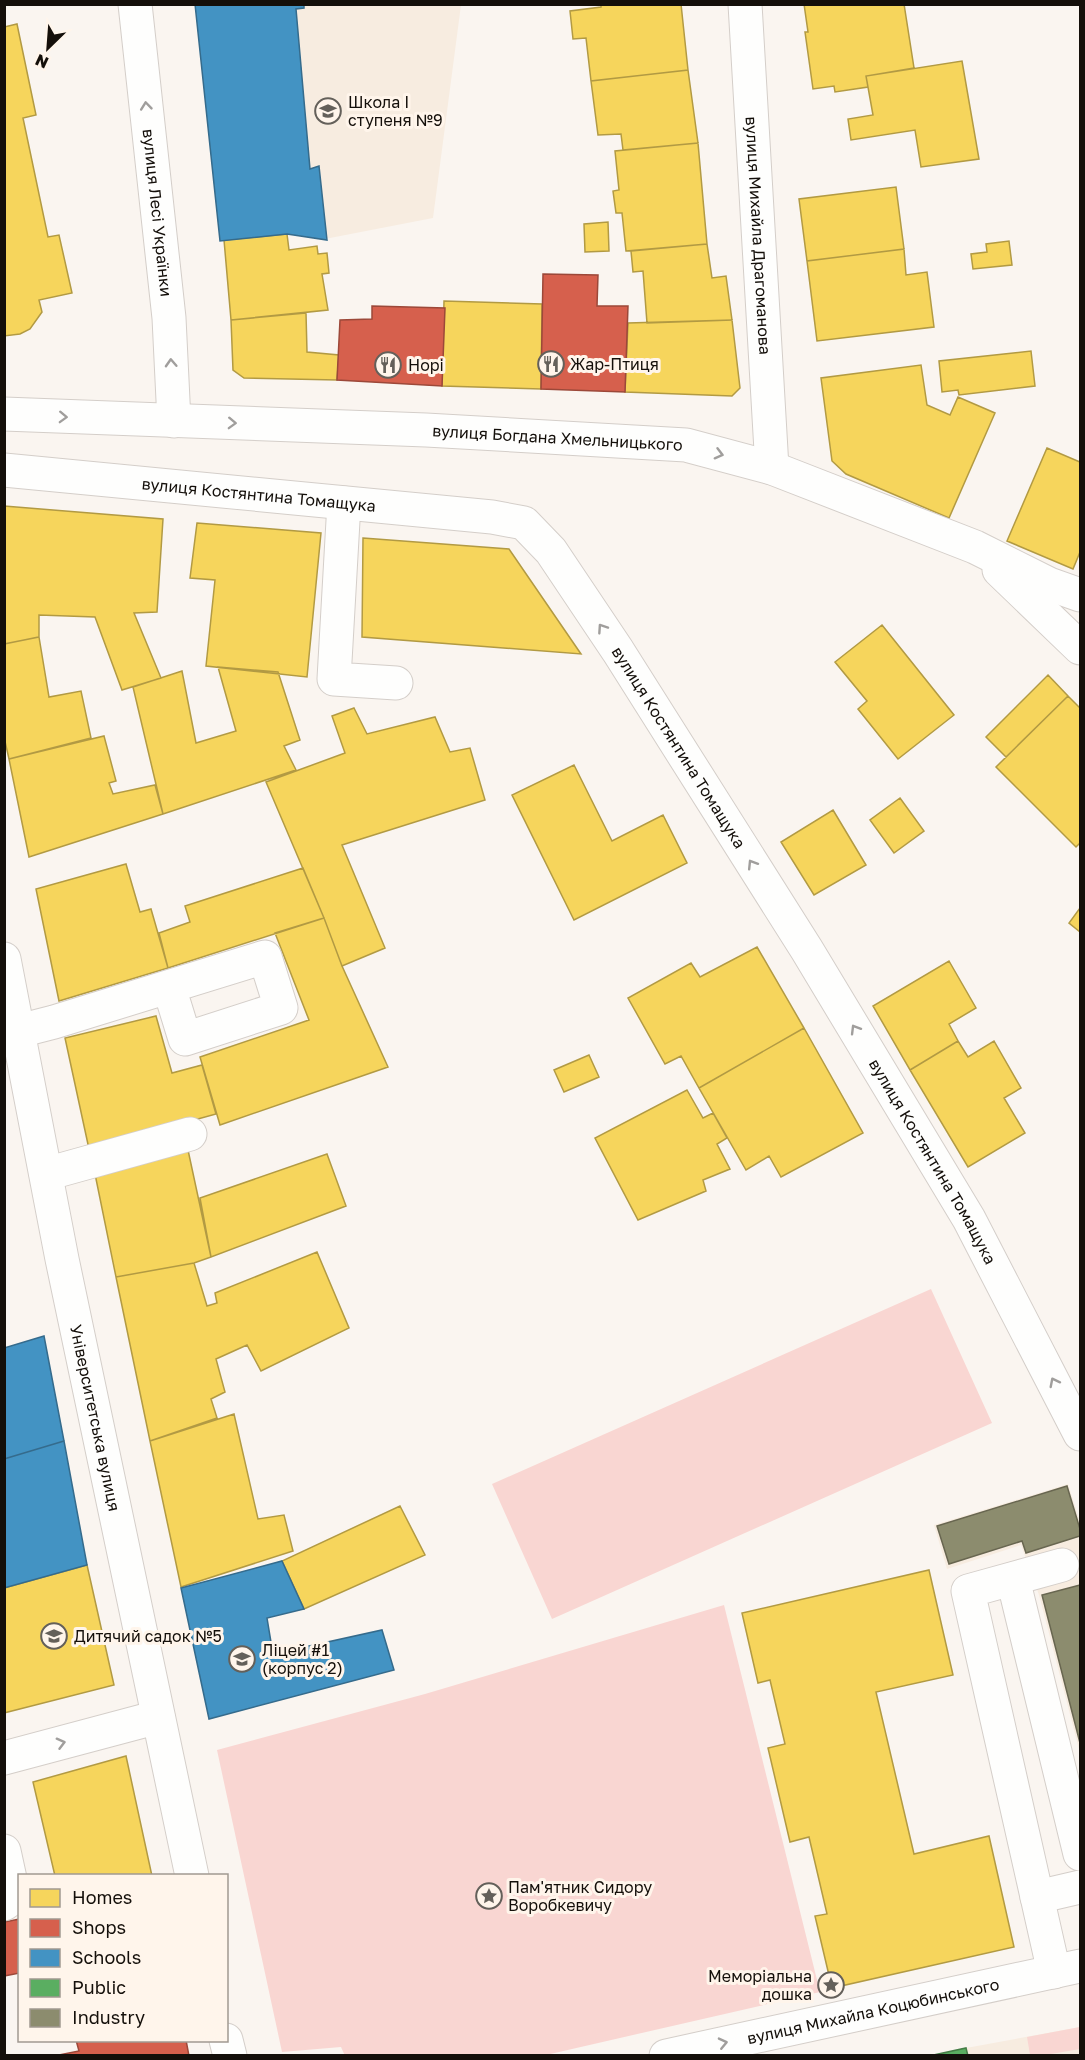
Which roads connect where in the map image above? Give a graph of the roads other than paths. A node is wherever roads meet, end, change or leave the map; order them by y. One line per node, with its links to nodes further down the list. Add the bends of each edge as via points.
1 (135, 4): 4 (street, вулиця Лесі Українки, one-way to 1, via 169,318)
2 (745, 4): 5 (street, вулиця Михайла Драгоманова)
3 (4, 414): 4 (street, вулиця Богдана Хмельницького, one-way to 4)
4 (174, 421): 5 (street, вулиця Богдана Хмельницького, one-way to 5, via 686,445)
5 (772, 468): 8 (street, вулиця Богдана Хмельницького)
6 (4, 470): 7 (street, вулиця Костянтина Томащука)
7 (344, 502): 11 (street, via 334,679); 17 (street, вулиця Костянтина Томащука, one-way to 7, via 963,1209 807,950 551,551 524,524 492,517)
8 (975, 547): 9 (street, вулиця Богдана Хмельницького); 10 (street)
9 (1080, 595)
10 (1080, 648)
11 (396, 683)
12 (4, 959): 14 (street, Університетська вулиця)
13 (169, 987): 14 (street)
14 (19, 1031): 16 (street, Університетська вулиця)
15 (190, 1134): 16 (street)
16 (46, 1174): 20 (street, Університетська вулиця)
17 (1080, 1434)
18 (1062, 1564): 19 (street)
19 (1014, 1579): 23 (street); 26 (street, via 968,1592)
20 (158, 1717): 21 (street, one-way to 20); 24 (street, Університетська вулиця)
21 (4, 1758)
22 (4, 1851): 27 (street, via 14,1897)
23 (1080, 1854)
24 (192, 1874)
25 (1080, 1887): 26 (street)
26 (1037, 1897): 28 (street)
27 (4, 1904)
28 (1067, 1969): 29 (street, вулиця Михайла Коцюбинського, one-way to 28)
29 (666, 2055)

